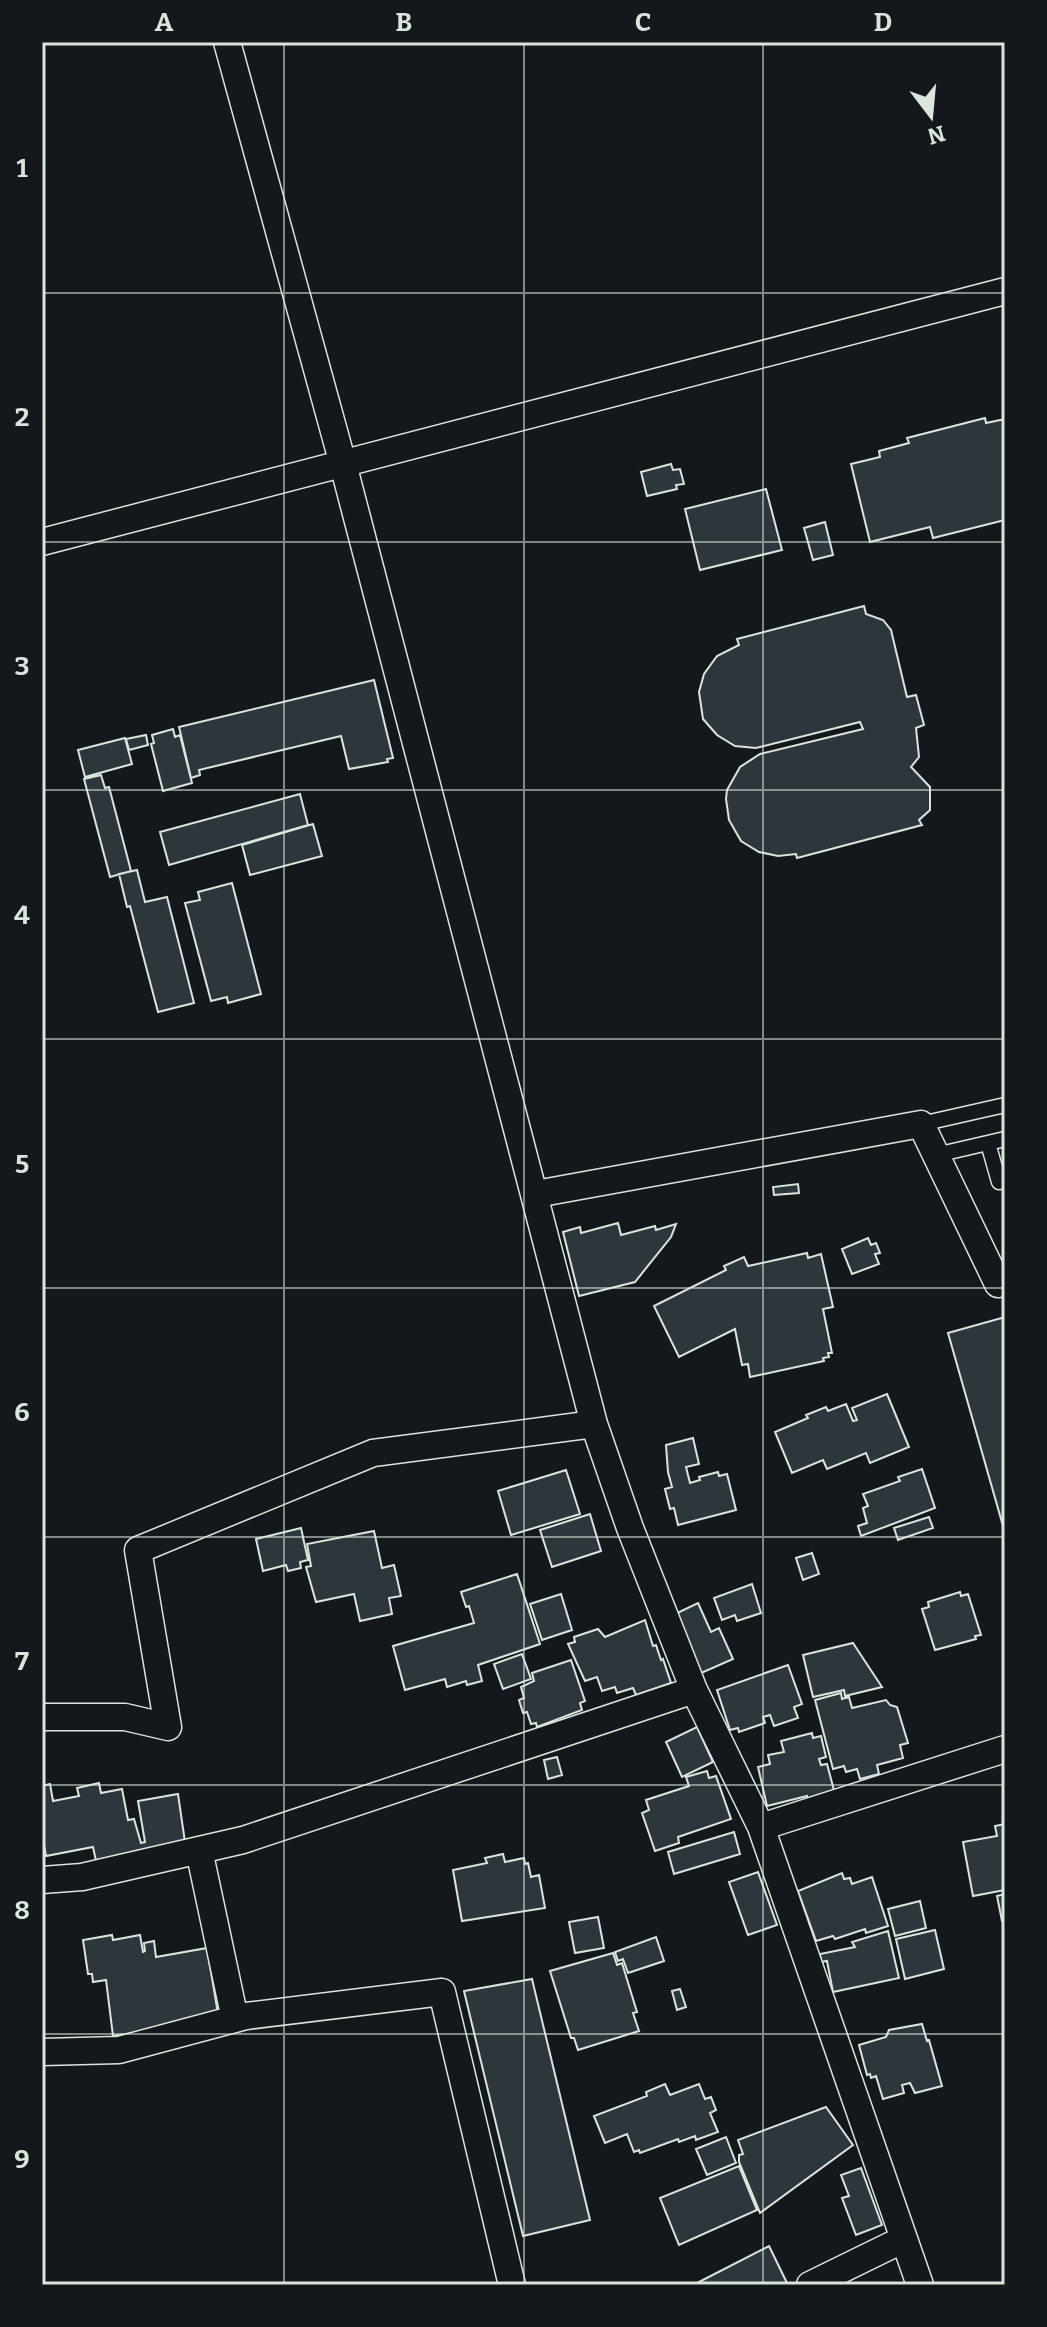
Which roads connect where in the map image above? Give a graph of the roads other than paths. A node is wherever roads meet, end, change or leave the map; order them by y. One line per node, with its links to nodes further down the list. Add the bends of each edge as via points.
1 (227, 42): 3 (street)
2 (1005, 291): 3 (street)
3 (343, 464): 4 (street); 11 (street)
4 (42, 542)
5 (1005, 1105): 6 (lane)
6 (921, 1124): 9 (street); 11 (street)
7 (1005, 1139): 8 (lane)
8 (988, 1143): 9 (lane); 10 (lane, via 999,1182)
9 (936, 1155): 12 (street, via 998,1284)
10 (1005, 1180)
11 (536, 1194): 13 (street)
12 (1005, 1282)
13 (594, 1424): 14 (street); 15 (street, via 373,1453 138,1550 168,1727 125,1717)
14 (694, 1690): 17 (street); 18 (street, via 243,1840)
15 (42, 1717)
16 (1005, 1749): 17 (street)
17 (761, 1827): 22 (street)
18 (199, 1850): 19 (street, via 82,1877); 20 (street)
19 (42, 1880)
20 (235, 2019): 21 (street, via 119,2050); 23 (street, via 442,1992)
21 (42, 2052)
22 (904, 2239): 24 (street); 25 (street)
23 (512, 2285)
24 (810, 2285)
25 (920, 2285)

